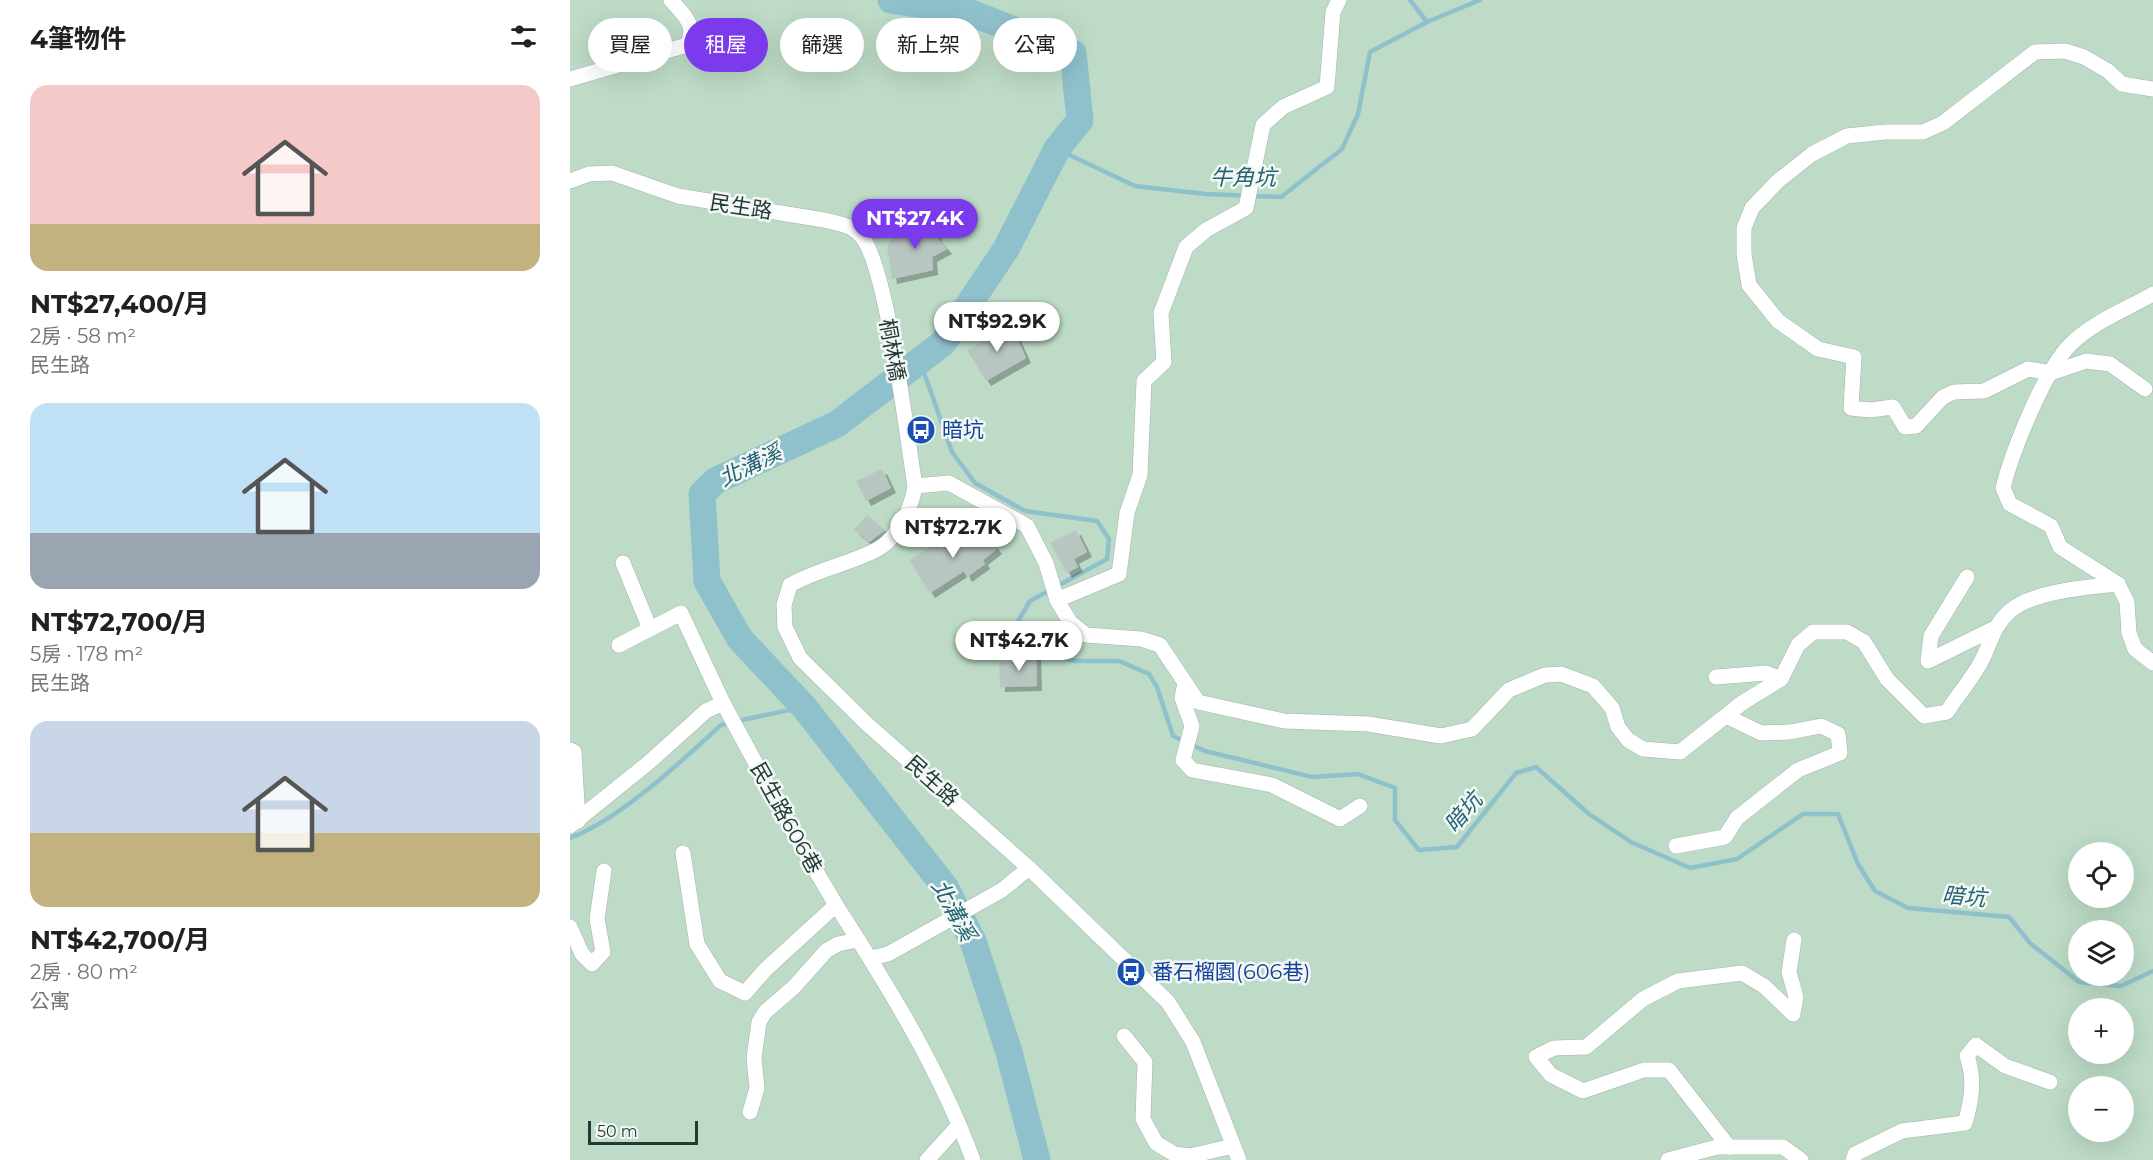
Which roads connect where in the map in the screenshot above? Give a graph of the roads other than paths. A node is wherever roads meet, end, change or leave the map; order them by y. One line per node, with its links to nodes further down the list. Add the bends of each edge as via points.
1 (671, 0): 3 (street, via 688,20 692,36 687,45)
2 (1339, 0): 15 (street, via 1333,12 1326,87 1283,107 1263,125 1246,206 1186,247 1161,313 1164,362 1144,381 1140,475 1127,513 1119,574)
3 (570, 79)
4 (2153, 89): 8 (street, via 2122,84 2084,57 2065,51 2035,52 1943,123 1923,132 1847,136 1812,154 1752,208 1744,228 1749,285 1778,321 1818,349 1854,357 1851,408 1893,406 1905,427 1916,426 1942,397 1954,392 1984,391 2028,369)
5 (570, 180): 6 (street, 民生路, via 612,173 678,196 846,225 861,234 869,247)
6 (881, 282): 10 (street, 桐林橋)
7 (2153, 294): 8 (street, via 2098,323 2069,346)
8 (2051, 373): 9 (street, via 2086,361 2110,364); 14 (street, via 2021,435 2003,488 2010,504 2051,526 2061,548)
9 (2145, 390)
10 (904, 418): 11 (street, 民生路)
11 (915, 486): 15 (street, via 949,483 1028,526 1046,563); 30 (street, 民生路, via 904,521 879,549 790,585 784,606 785,627 800,658 866,723)
12 (623, 563): 16 (street)
13 (1967, 577): 17 (street, via 1931,636 1928,661)
14 (2118, 584): 17 (street, via 2079,588 2027,601 2012,609); 19 (street, via 2127,602 2129,633 2135,649)
15 (1057, 600): 22 (street, via 1070,622 1086,636 1141,639 1160,645)
16 (650, 629): 18 (street); 23 (street, 民生路606巷, via 681,613)
17 (1993, 629): 21 (street, via 1983,658 1947,712 1924,716 1887,679 1864,642 1847,632 1813,632 1798,645)
18 (618, 645)
19 (2153, 663)
20 (1716, 677): 21 (street, via 1766,673)
21 (1781, 679): 24 (street)
22 (1185, 683): 24 (street, via 1198,702 1284,721 1368,724 1441,736 1472,729 1509,690 1545,675 1561,674 1593,686 1612,708 1618,727 1628,740 1643,749 1680,752); 26 (street, via 1182,698 1192,726 1183,760 1192,770 1272,785 1340,819)
23 (726, 708): 27 (street, via 706,711); 32 (street, 民生路606巷)
24 (1726, 716): 28 (street, via 1761,733 1821,726 1838,734 1840,753 1798,770 1737,818 1725,837)
25 (570, 750): 27 (street, via 576,769)
26 (1360, 806)
27 (574, 824)
28 (1676, 846)
29 (683, 853): 32 (street, via 697,944 720,981 745,993)
30 (1029, 868): 36 (street, via 1002,890 888,954); 42 (street, 民生路, via 1182,1020)
31 (604, 872): 33 (street, via 597,918 603,952 592,964 582,954)
32 (836, 905): 34 (street, 民生路606巷)
33 (570, 927)
34 (858, 940): 36 (street, 民生路606巷); 39 (street, via 826,951 765,1012 759,1022 754,1058 757,1088)
35 (1794, 940): 41 (street, via 1789,972 1796,997 1793,1014 1764,986 1742,973 1678,981 1642,999 1586,1047 1554,1048 1536,1057 1551,1075 1583,1091 1644,1070 1669,1070)
36 (872, 958): 40 (street, 民生路606巷)
37 (1124, 1036): 42 (street, via 1145,1062 1143,1119 1155,1143 1174,1154 1190,1156)
38 (2049, 1082): 47 (street, via 2005,1066 1976,1045 1967,1056 1972,1072 1972,1098 1965,1123 1902,1131 1855,1154)
39 (750, 1112)
40 (959, 1125): 43 (street); 44 (street, 民生路606巷)
41 (1729, 1148): 45 (street); 46 (street, via 1783,1148)
42 (1236, 1153)
43 (927, 1160)
44 (973, 1160)
45 (1668, 1160)
46 (1800, 1160)
47 (1853, 1160)

